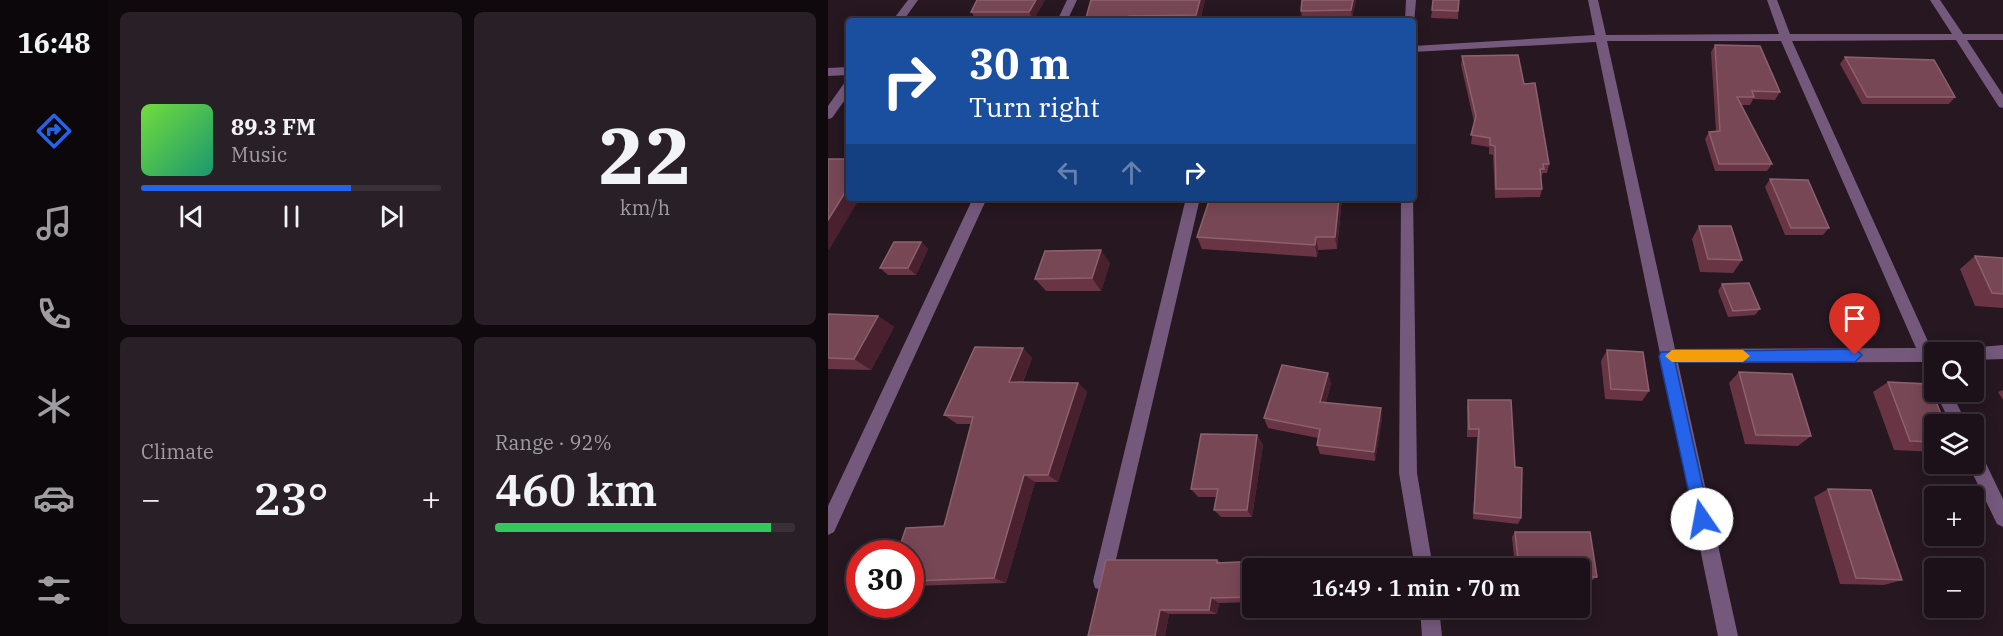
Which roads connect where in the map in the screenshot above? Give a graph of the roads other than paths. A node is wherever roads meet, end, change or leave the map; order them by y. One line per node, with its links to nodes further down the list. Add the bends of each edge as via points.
1 (913, 0): 7 (street)
2 (1072, 0): 8 (street)
3 (1411, 0): 9 (street)
4 (1593, 0): 11 (street)
5 (1772, 0): 13 (street)
6 (1935, 0): 12 (street)
7 (899, 18)
8 (1063, 18)
9 (1410, 18)
10 (2003, 37): 12 (street)
11 (1602, 38): 13 (street); 14 (street); 27 (street)
12 (1958, 38): 13 (street); 18 (street)
13 (1786, 39): 23 (street)
14 (1416, 49)
15 (846, 71): 16 (street)
16 (828, 72)
17 (846, 89): 19 (street)
18 (2003, 104)
19 (828, 114)
20 (979, 201): 30 (street)
21 (1192, 201): 32 (street)
22 (1408, 201): 31 (street, via 1408,473)
23 (1924, 342)
24 (2003, 352): 25 (street)
25 (1984, 353)
26 (1924, 355): 27 (street)
27 (1666, 356): 35 (street)
28 (1982, 474): 29 (street)
29 (2003, 518)
30 (828, 526)
31 (1422, 558)
32 (1097, 601)
33 (1431, 618): 34 (street)
34 (1432, 636)
35 (1728, 636)

